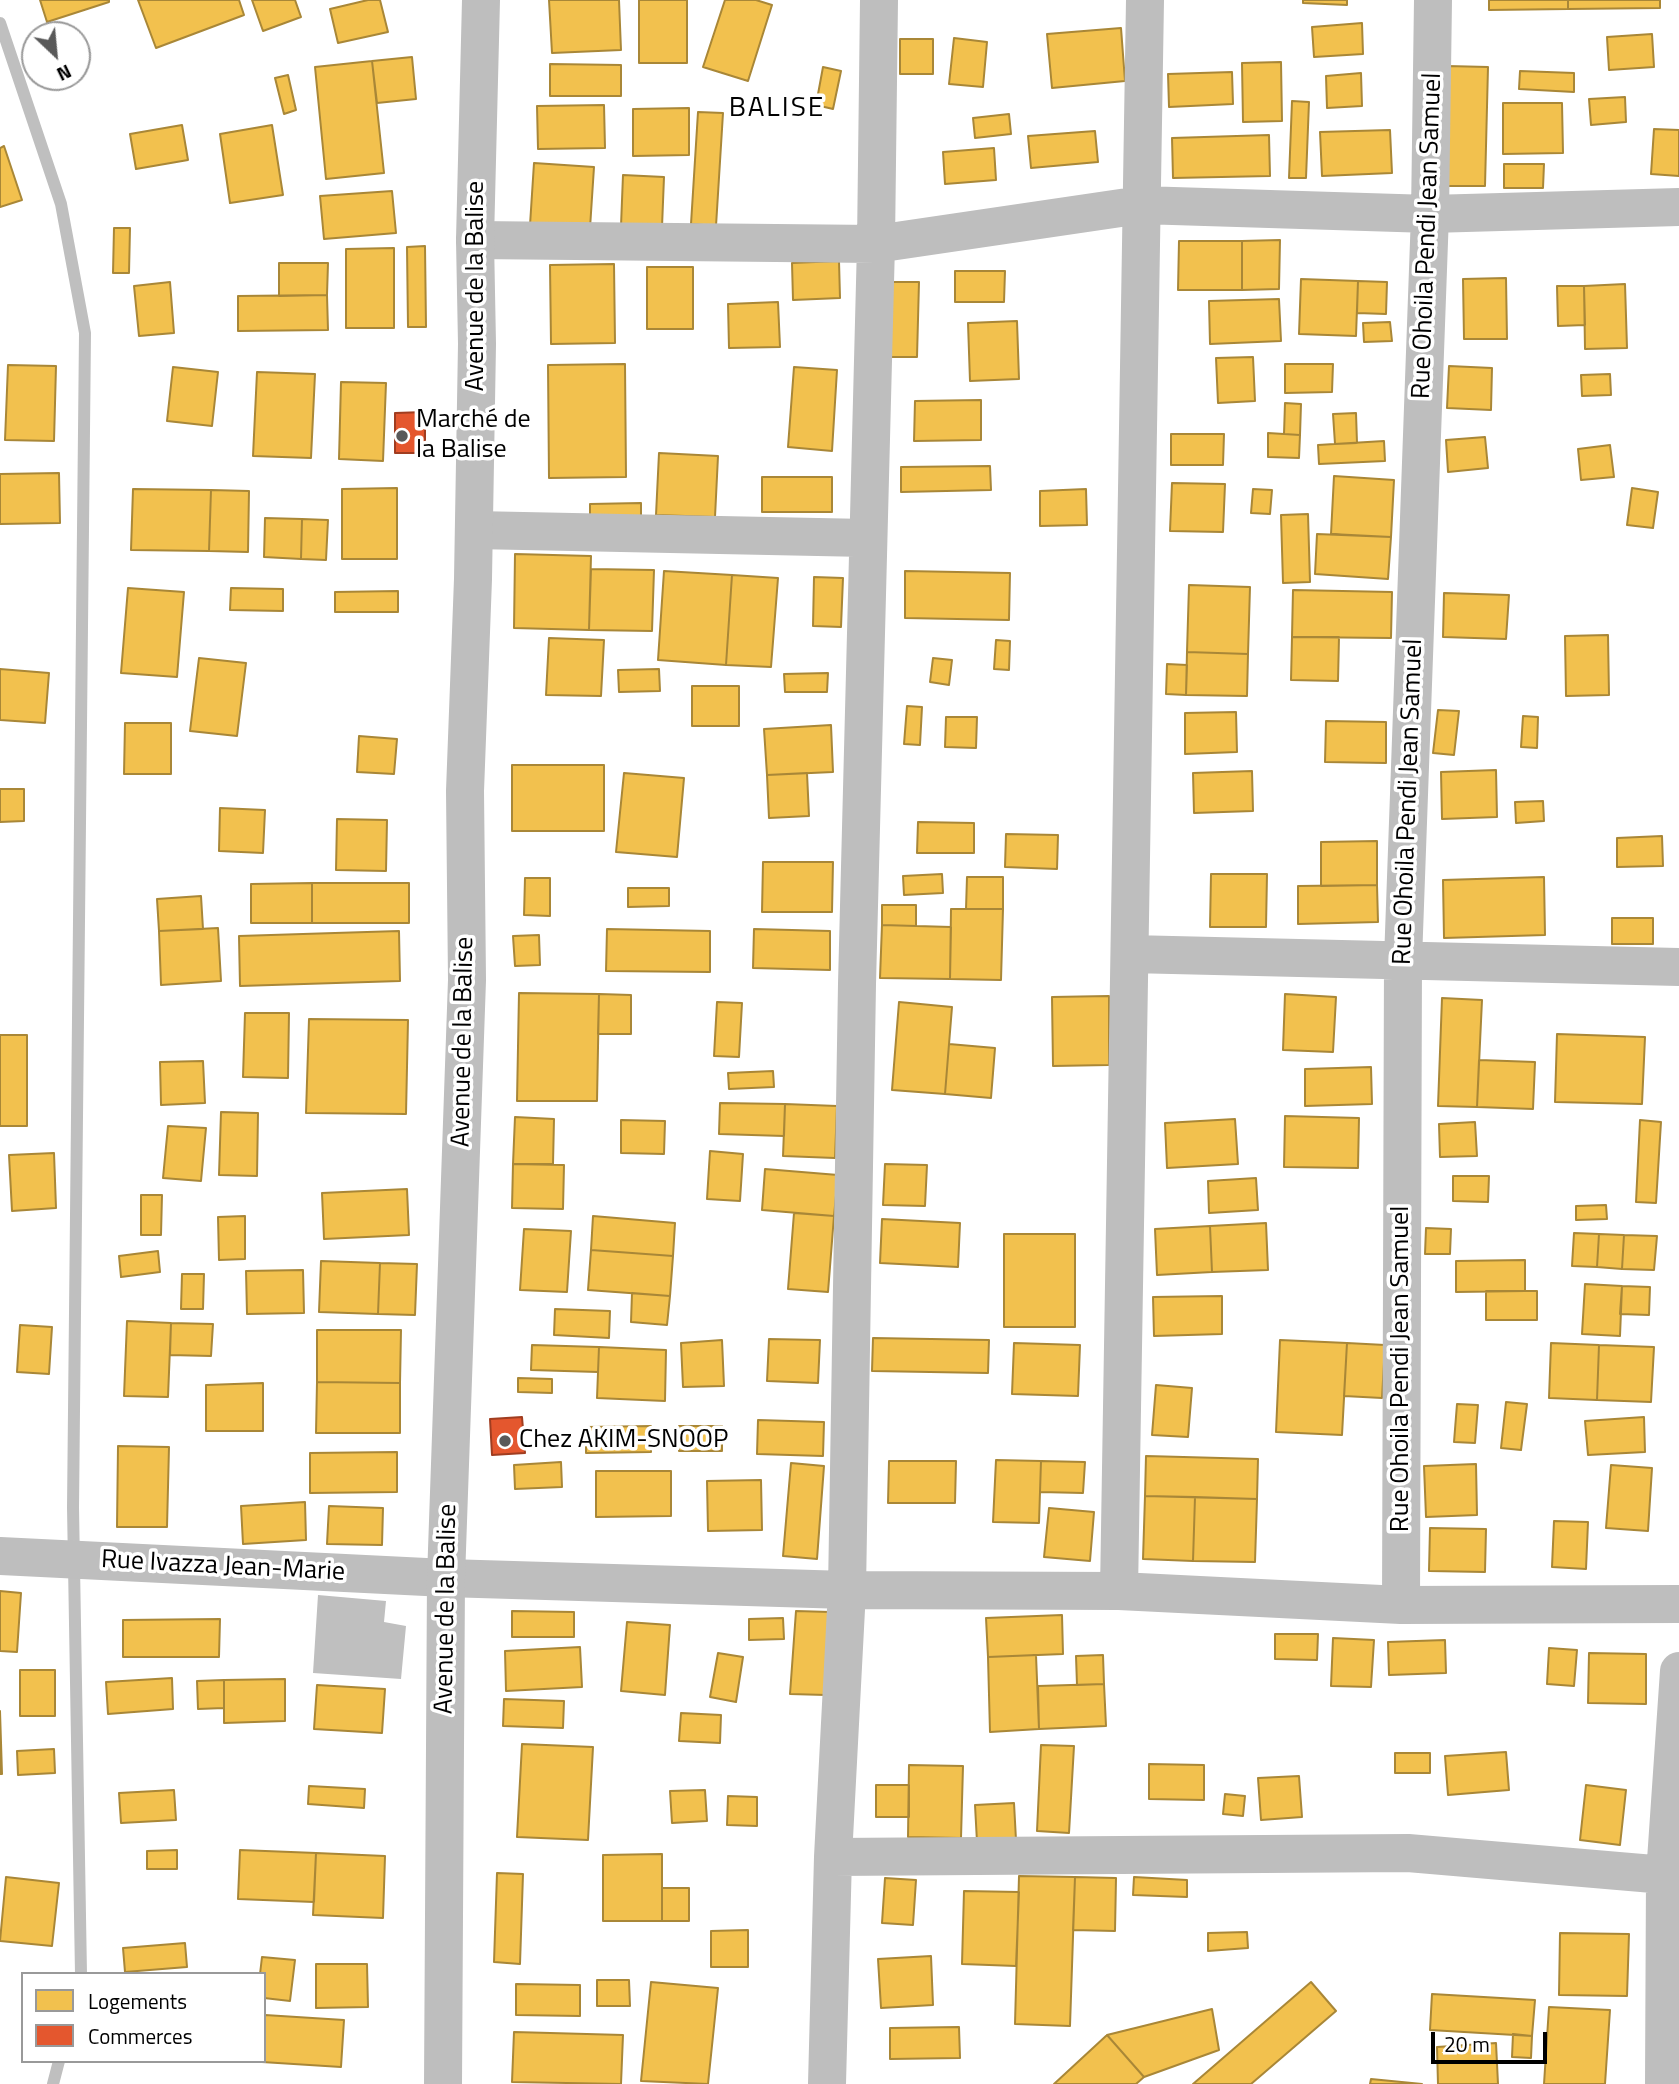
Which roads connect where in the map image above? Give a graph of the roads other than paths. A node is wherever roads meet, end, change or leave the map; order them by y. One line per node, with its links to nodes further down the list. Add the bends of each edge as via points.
1 (481, 0): 8 (street, Avenue de la Balise)
2 (878, 0): 9 (street)
3 (1146, 0): 5 (street)
4 (1433, 0): 7 (street, Rue Ohoila Pendi Jean Samuel)
5 (1141, 205): 7 (street); 9 (street); 12 (street)
6 (1679, 207): 7 (street)
7 (1430, 214): 13 (street, Rue Ohoila Pendi Jean Samuel)
8 (475, 240): 9 (street); 10 (street, Avenue de la Balise)
9 (876, 244): 11 (street)
10 (474, 530): 11 (street); 16 (street, Avenue de la Balise, via 465,790 467,980)
11 (867, 538): 17 (street)
12 (1130, 954): 13 (street); 18 (street)
13 (1403, 960): 14 (street); 20 (street, Rue Ohoila Pendi Jean Samuel)
14 (1679, 967)
15 (0, 1556): 16 (street, Rue Ivazza Jean-Marie)
16 (446, 1578): 17 (street, Rue Ivazza Jean-Marie); 24 (street, Avenue de la Balise)
17 (847, 1590): 18 (street, Rue Ivazza Jean-Marie); 22 (street)
18 (1119, 1591): 20 (street, Rue Ivazza Jean-Marie)
19 (1679, 1604): 20 (street, Rue Ivazza Jean-Marie)
20 (1401, 1605)
21 (1679, 1671): 23 (street)
22 (833, 1857): 23 (street, via 1408,1853); 25 (street)
23 (1665, 1875): 26 (street)
24 (443, 2084)
25 (828, 2084)
26 (1664, 2084)

